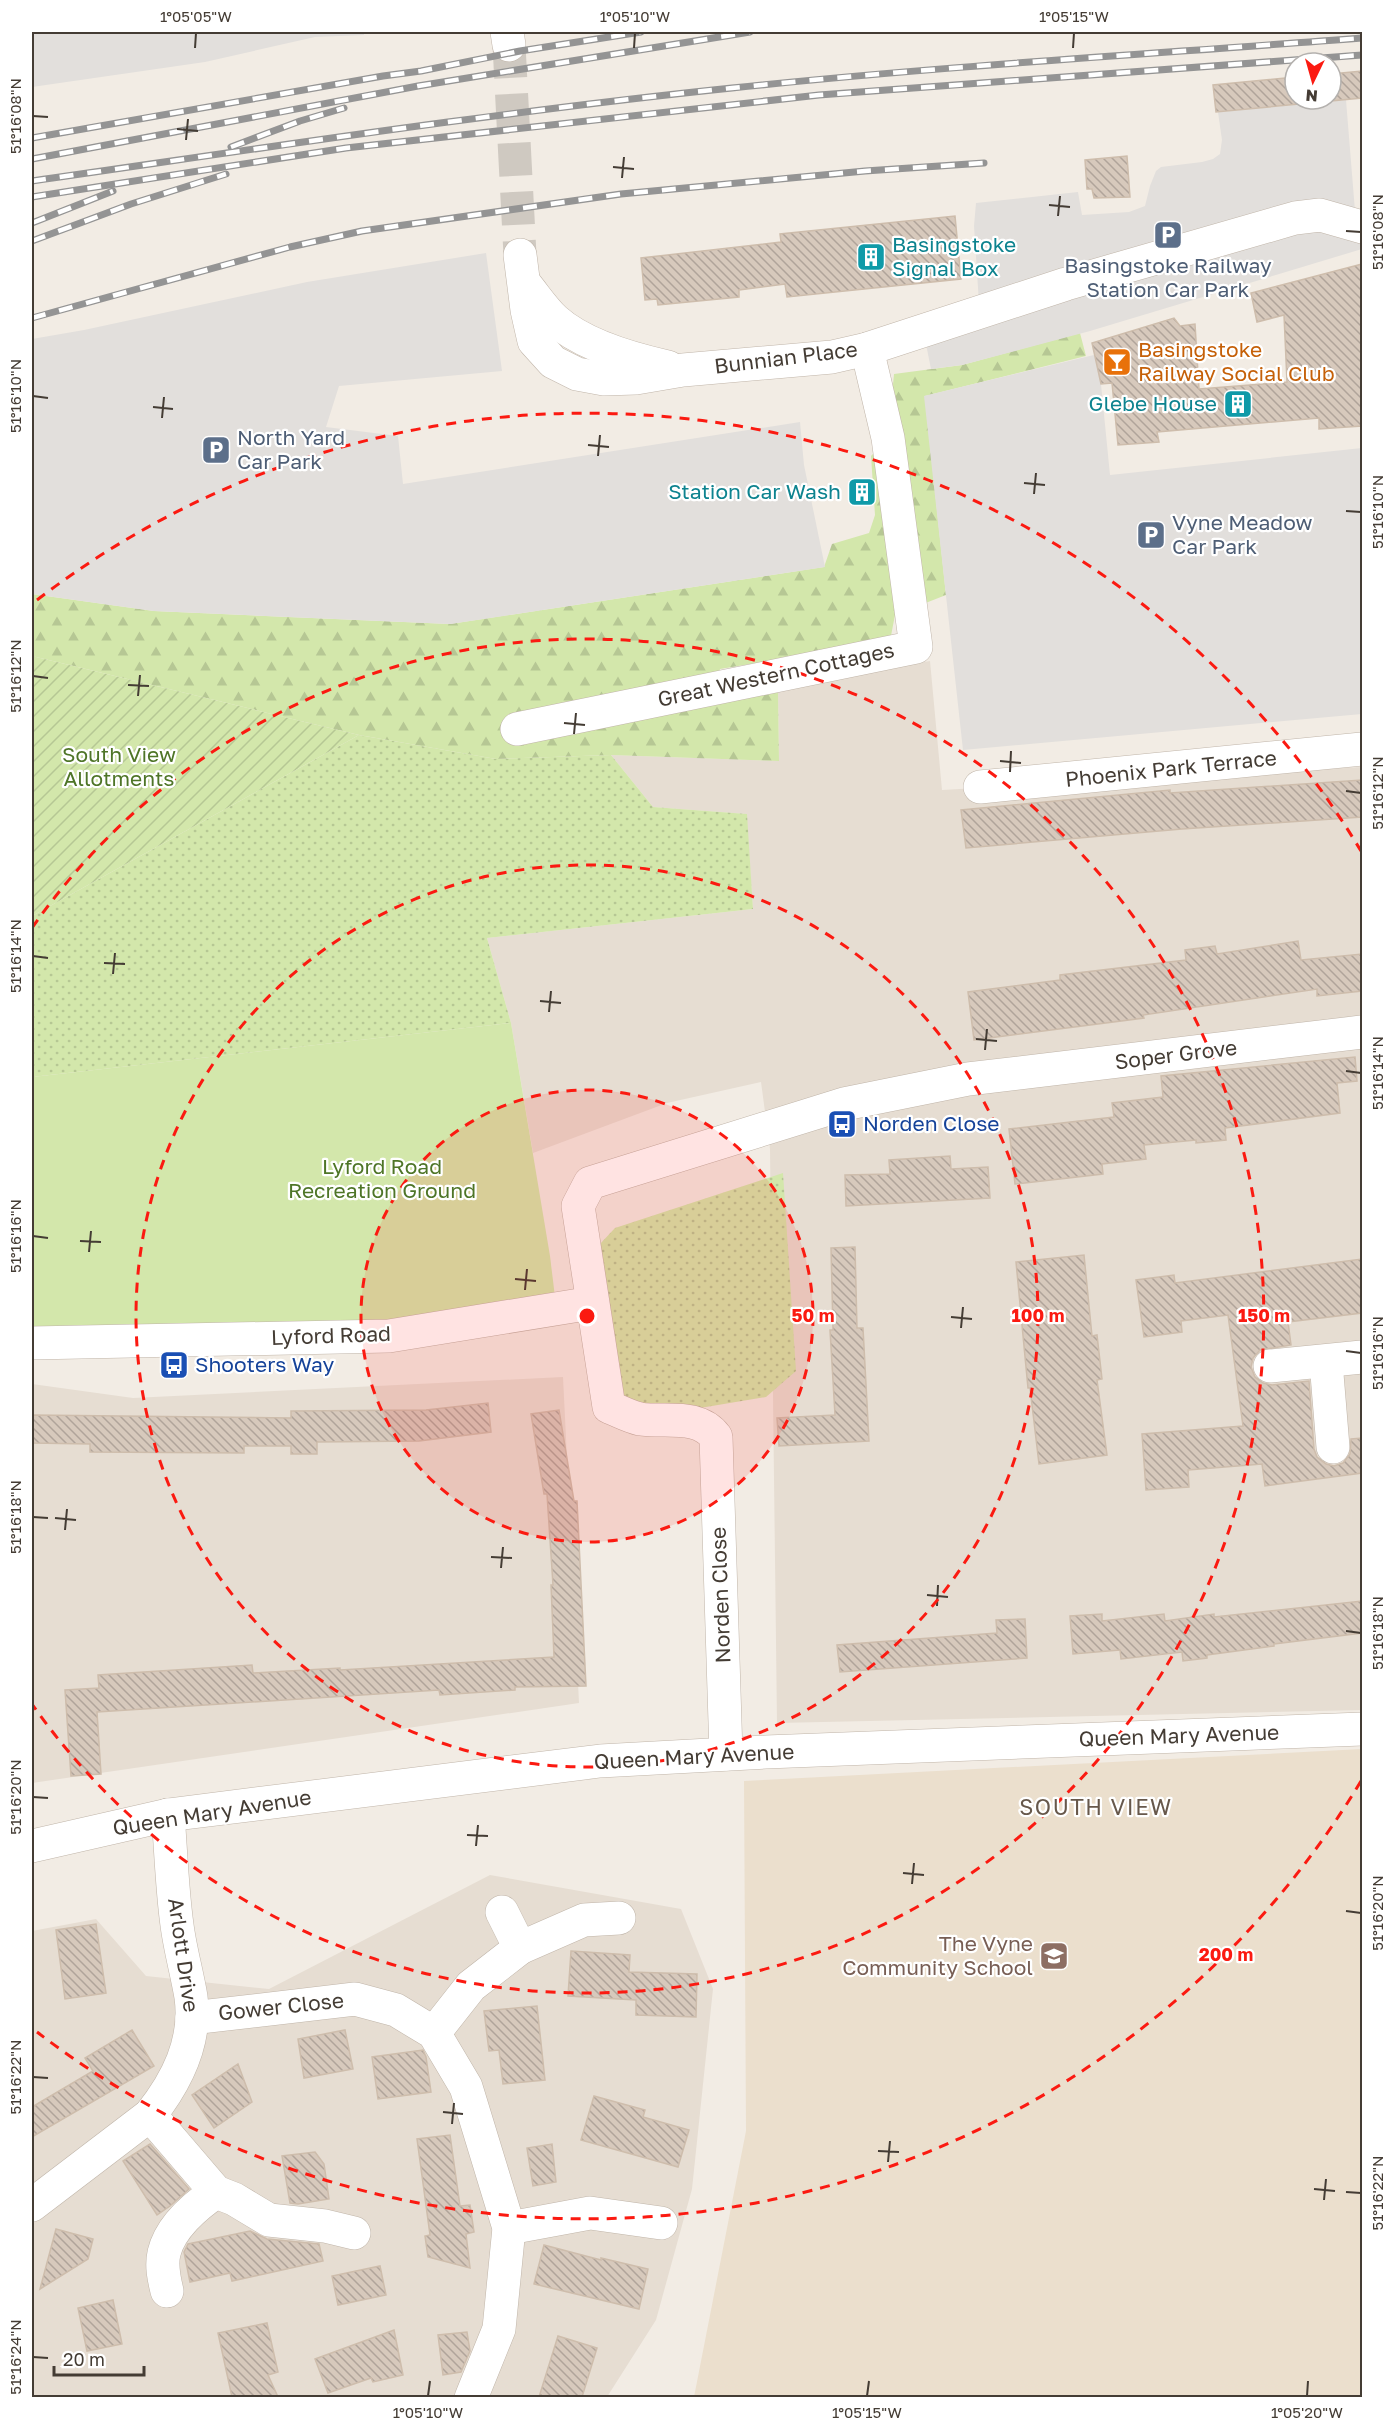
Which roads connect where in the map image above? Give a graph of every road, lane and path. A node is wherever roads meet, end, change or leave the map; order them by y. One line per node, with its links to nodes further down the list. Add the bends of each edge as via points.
1 (1362, 227): 3 (street, Bunnian Place, via 1320,215 1295,218 1066,284)
2 (522, 269): 3 (street, Bunnian Place, via 555,321 593,344 635,360 683,370 832,357)
3 (877, 346): 4 (street, Great Western Cottages, via 916,647)
4 (517, 729)
5 (1362, 749): 6 (street, Phoenix Park Terrace)
6 (980, 787)
7 (1362, 1032): 8 (street, Soper Grove)
8 (989, 1076): 9 (street, Norden Close, via 844,1104 590,1183 578,1206)
9 (592, 1304): 10 (street, Lyford Road, via 389,1336); 16 (street, Norden Close, via 609,1407 639,1419 694,1422 710,1429 716,1437)
10 (32, 1343)
11 (1362, 1357): 12 (street)
12 (1326, 1362): 13 (street); 14 (street)
13 (1270, 1366)
14 (1333, 1448)
15 (1362, 1729): 16 (street, Queen Mary Avenue)
16 (726, 1754): 17 (street, Queen Mary Avenue, via 600,1761)
17 (168, 1815): 18 (street, Queen Mary Avenue); 22 (street, Arlott Drive, via 177,1922)
18 (32, 1846)
19 (502, 1912): 21 (street)
20 (619, 1918): 21 (street, via 584,1920)
21 (520, 1948): 23 (street, via 471,1986)
22 (192, 2018): 23 (street, Gower Close, via 354,1999 396,2010); 24 (street, Arlott Drive, via 182,2065)
23 (434, 2033): 28 (street, Gower Close, via 466,2087)
24 (150, 2115): 25 (street); 26 (street, Arlott Drive)
25 (216, 2192): 29 (street, via 269,2220); 30 (street, via 197,2204 183,2220 164,2252 162,2271)
26 (32, 2205)
27 (661, 2223): 28 (street, via 590,2213)
28 (509, 2228): 31 (street, Gower Close, via 499,2329)
29 (354, 2233)
30 (167, 2291)
31 (471, 2397)

